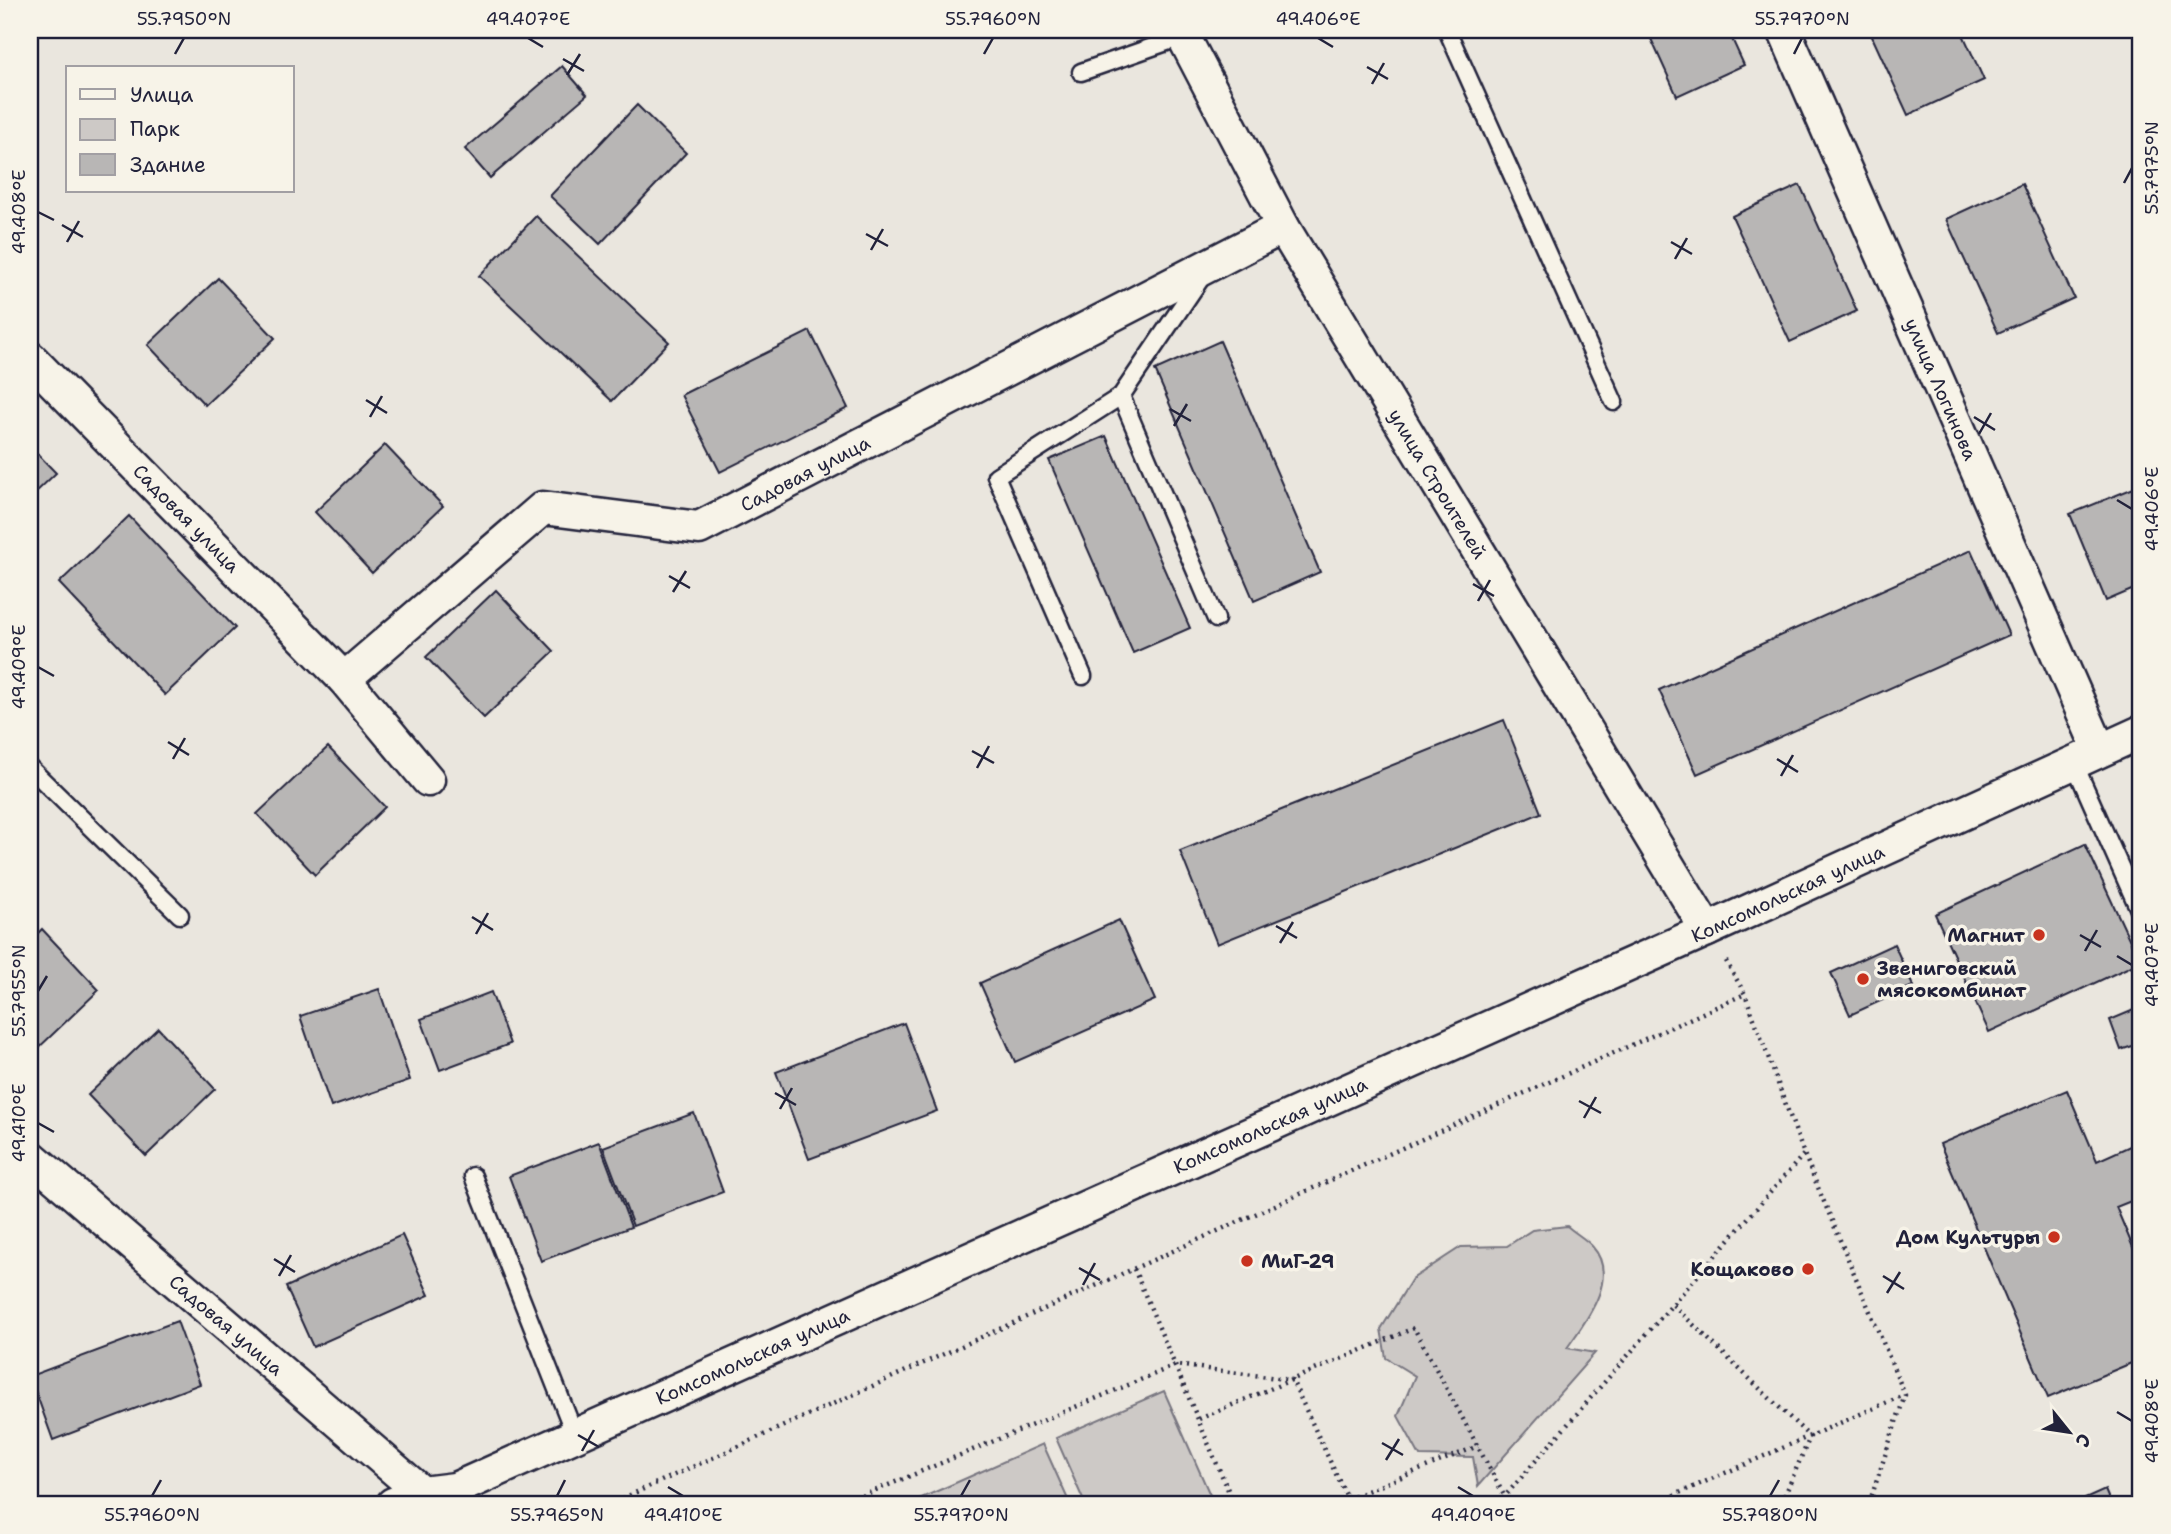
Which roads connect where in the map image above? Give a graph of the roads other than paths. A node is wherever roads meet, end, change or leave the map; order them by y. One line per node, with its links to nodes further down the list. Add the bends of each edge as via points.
1 (1447, 30): 9 (lane)
2 (1784, 30): 14 (street, улица Логинова)
3 (1182, 33): 4 (lane); 5 (street, улица Строителей)
4 (1081, 72)
5 (1283, 227): 6 (street, Садовая улица); 19 (street, улица Строителей)
6 (1211, 264): 8 (lane); 12 (street, Садовая улица, via 698,528 544,508)
7 (30, 358): 12 (street, Садовая улица)
8 (1121, 396): 10 (lane); 11 (lane, via 996,476)
9 (1614, 402)
10 (1216, 619)
11 (1083, 676)
12 (344, 679): 16 (street, Садовая улица)
13 (2141, 732): 14 (street, Комсомольская улица)
14 (2087, 756): 17 (lane); 19 (street, Комсомольская улица)
15 (30, 768): 18 (lane)
16 (428, 780)
17 (2141, 914)
18 (180, 915)
19 (1707, 930): 22 (street, Комсомольская улица)
20 (30, 1156): 24 (street, Садовая улица)
21 (473, 1176): 22 (lane)
22 (575, 1435): 23 (street, Комсомольская улица)
23 (458, 1497): 24 (street, Комсомольская улица)
24 (408, 1499)

